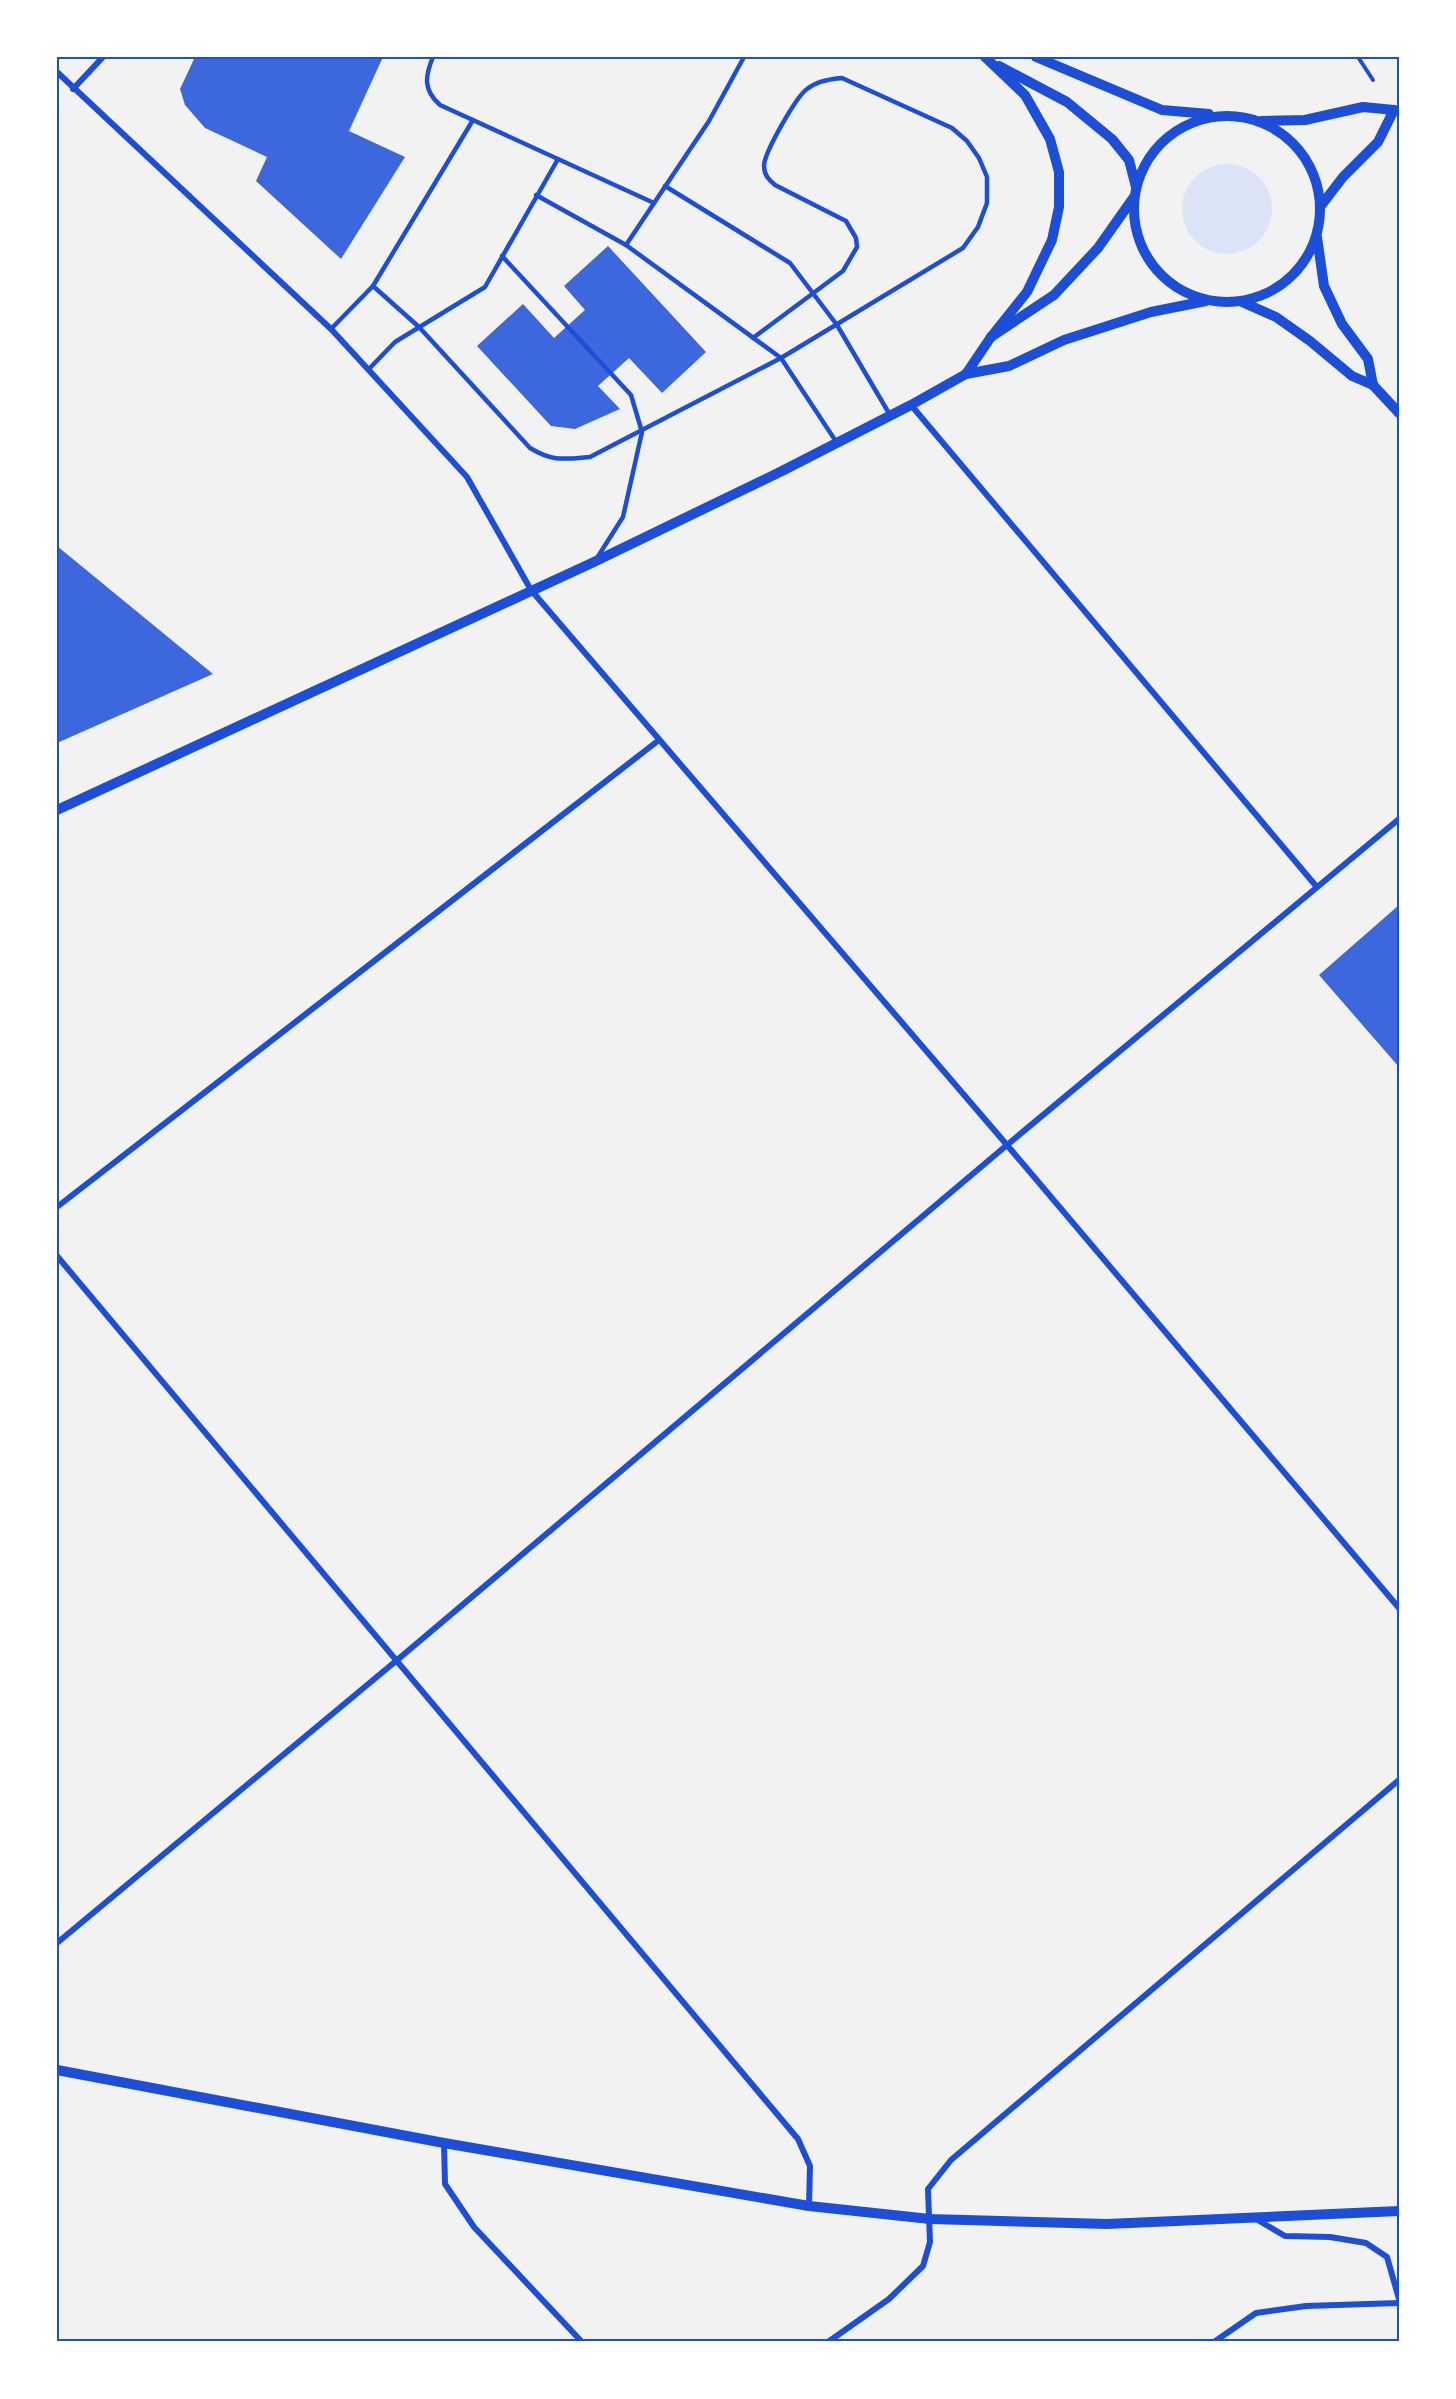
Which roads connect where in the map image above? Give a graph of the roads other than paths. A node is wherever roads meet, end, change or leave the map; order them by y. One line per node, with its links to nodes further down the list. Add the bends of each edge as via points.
1 (103, 57): 7 (street)
2 (433, 57): 10 (lane, via 426,80 432,98)
3 (744, 57): 13 (lane, via 709,121)
4 (1036, 57): 9 (street, via 1162,111)
5 (985, 58): 14 (street, via 1067,102 1112,139 1129,160); 28 (street, via 1024,95 1050,139 1059,172 1059,207 1052,240 1027,292)
6 (57, 72): 7 (street)
7 (73, 89): 27 (street)
8 (1396, 108): 11 (street, via 1363,107 1305,120); 17 (street, via 1378,142 1342,177)
9 (1227, 116): 11 (street); 14 (street, via 1197,121 1169,136 1148,158)
10 (473, 120): 12 (lane); 21 (lane)
11 (1258, 121): 17 (street, via 1283,134 1303,155 1316,180)
12 (558, 159): 15 (lane); 16 (lane)
13 (665, 186): 16 (lane); 22 (lane, via 790,263)
14 (1135, 192): 23 (street, via 1135,224 1143,250 1159,273 1181,291); 28 (street, via 1098,248 1054,295)
15 (536, 195): 19 (lane); 20 (lane)
16 (654, 202): 19 (lane)
17 (1320, 207): 18 (street)
18 (1317, 235): 24 (street, via 1306,260 1289,280 1267,294); 33 (street, via 1324,286 1342,324 1368,359)
19 (626, 245): 29 (lane)
20 (502, 256): 26 (lane, via 485,287); 37 (lane, via 631,394)
21 (373, 285): 26 (lane); 27 (lane)
22 (814, 292): 25 (lane); 25 (lane, via 843,271 857,247 856,238 846,221 775,185 766,176 764,164 794,102 824,80 842,78 952,128 979,158 987,177 987,203 978,227 963,248); 29 (lane)
23 (1206, 301): 24 (street); 32 (street, via 1151,312 1064,340 1009,366)
24 (1242, 302): 33 (street, via 1276,317 1352,376)
25 (837, 325): 30 (lane); 36 (lane)
26 (419, 327): 31 (lane, via 395,342); 37 (lane, via 530,448 543,456 557,460 590,457)
27 (331, 329): 31 (street)
28 (991, 337): 32 (street)
29 (753, 338): 30 (lane)
30 (781, 358): 37 (lane); 38 (lane)
31 (368, 370): 40 (street, via 466,477)
32 (966, 374): 34 (street)
33 (1373, 385): 35 (street)
34 (911, 405): 36 (street); 44 (street)
35 (1399, 413)
36 (890, 415): 38 (street)
37 (642, 432): 39 (lane, via 623,517)
38 (837, 443): 39 (street)
39 (594, 562): 40 (street)
40 (531, 590): 41 (street); 42 (street)
41 (658, 740): 45 (street); 46 (street)
42 (57, 810)
43 (1399, 819): 44 (street)
44 (1316, 886): 45 (street)
45 (1007, 1145): 48 (street); 49 (street)
46 (57, 1207)
47 (57, 1256): 49 (street)
48 (1399, 1608)
49 (396, 1661): 51 (street); 54 (street, via 798,2139 810,2166)
50 (1399, 1780): 57 (street, via 951,2160 928,2189)
51 (57, 1943)
52 (57, 2070): 53 (street)
53 (444, 2143): 54 (street); 59 (street, via 445,2184 474,2227)
54 (809, 2206): 57 (street)
55 (1399, 2211): 56 (street)
56 (1253, 2217): 57 (street, via 1107,2224); 58 (street, via 1285,2236 1366,2243 1387,2257)
57 (930, 2219): 60 (street, via 930,2242 923,2266 889,2299)
58 (1399, 2301): 61 (street, via 1256,2313)
59 (582, 2342)
60 (828, 2342)
61 (1214, 2342)

